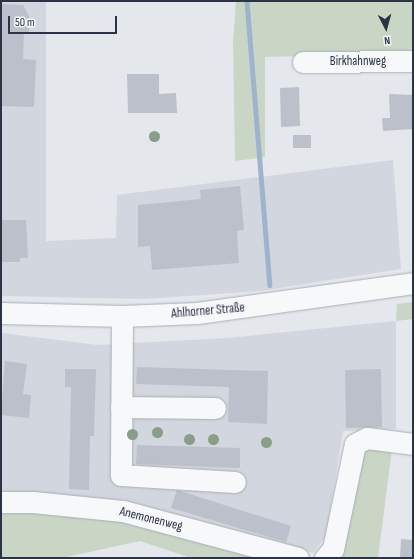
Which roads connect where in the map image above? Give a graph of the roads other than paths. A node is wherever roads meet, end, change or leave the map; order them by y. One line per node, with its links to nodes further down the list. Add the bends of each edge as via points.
1 (413, 61): 2 (street, Birkhahnweg)
2 (303, 62)
3 (413, 284): 5 (street, Ahlhorner Straße, via 196,313)
4 (1, 313): 5 (street, Ahlhorner Straße)
5 (122, 316): 6 (street)
6 (121, 407): 7 (street); 9 (street, via 121,475)
7 (215, 408)
8 (413, 444): 12 (street, via 367,438 355,444 333,549)
9 (235, 482)
10 (1, 502): 11 (street, Anemonenweg, via 33,502 122,511)
11 (298, 558)
12 (324, 558)

